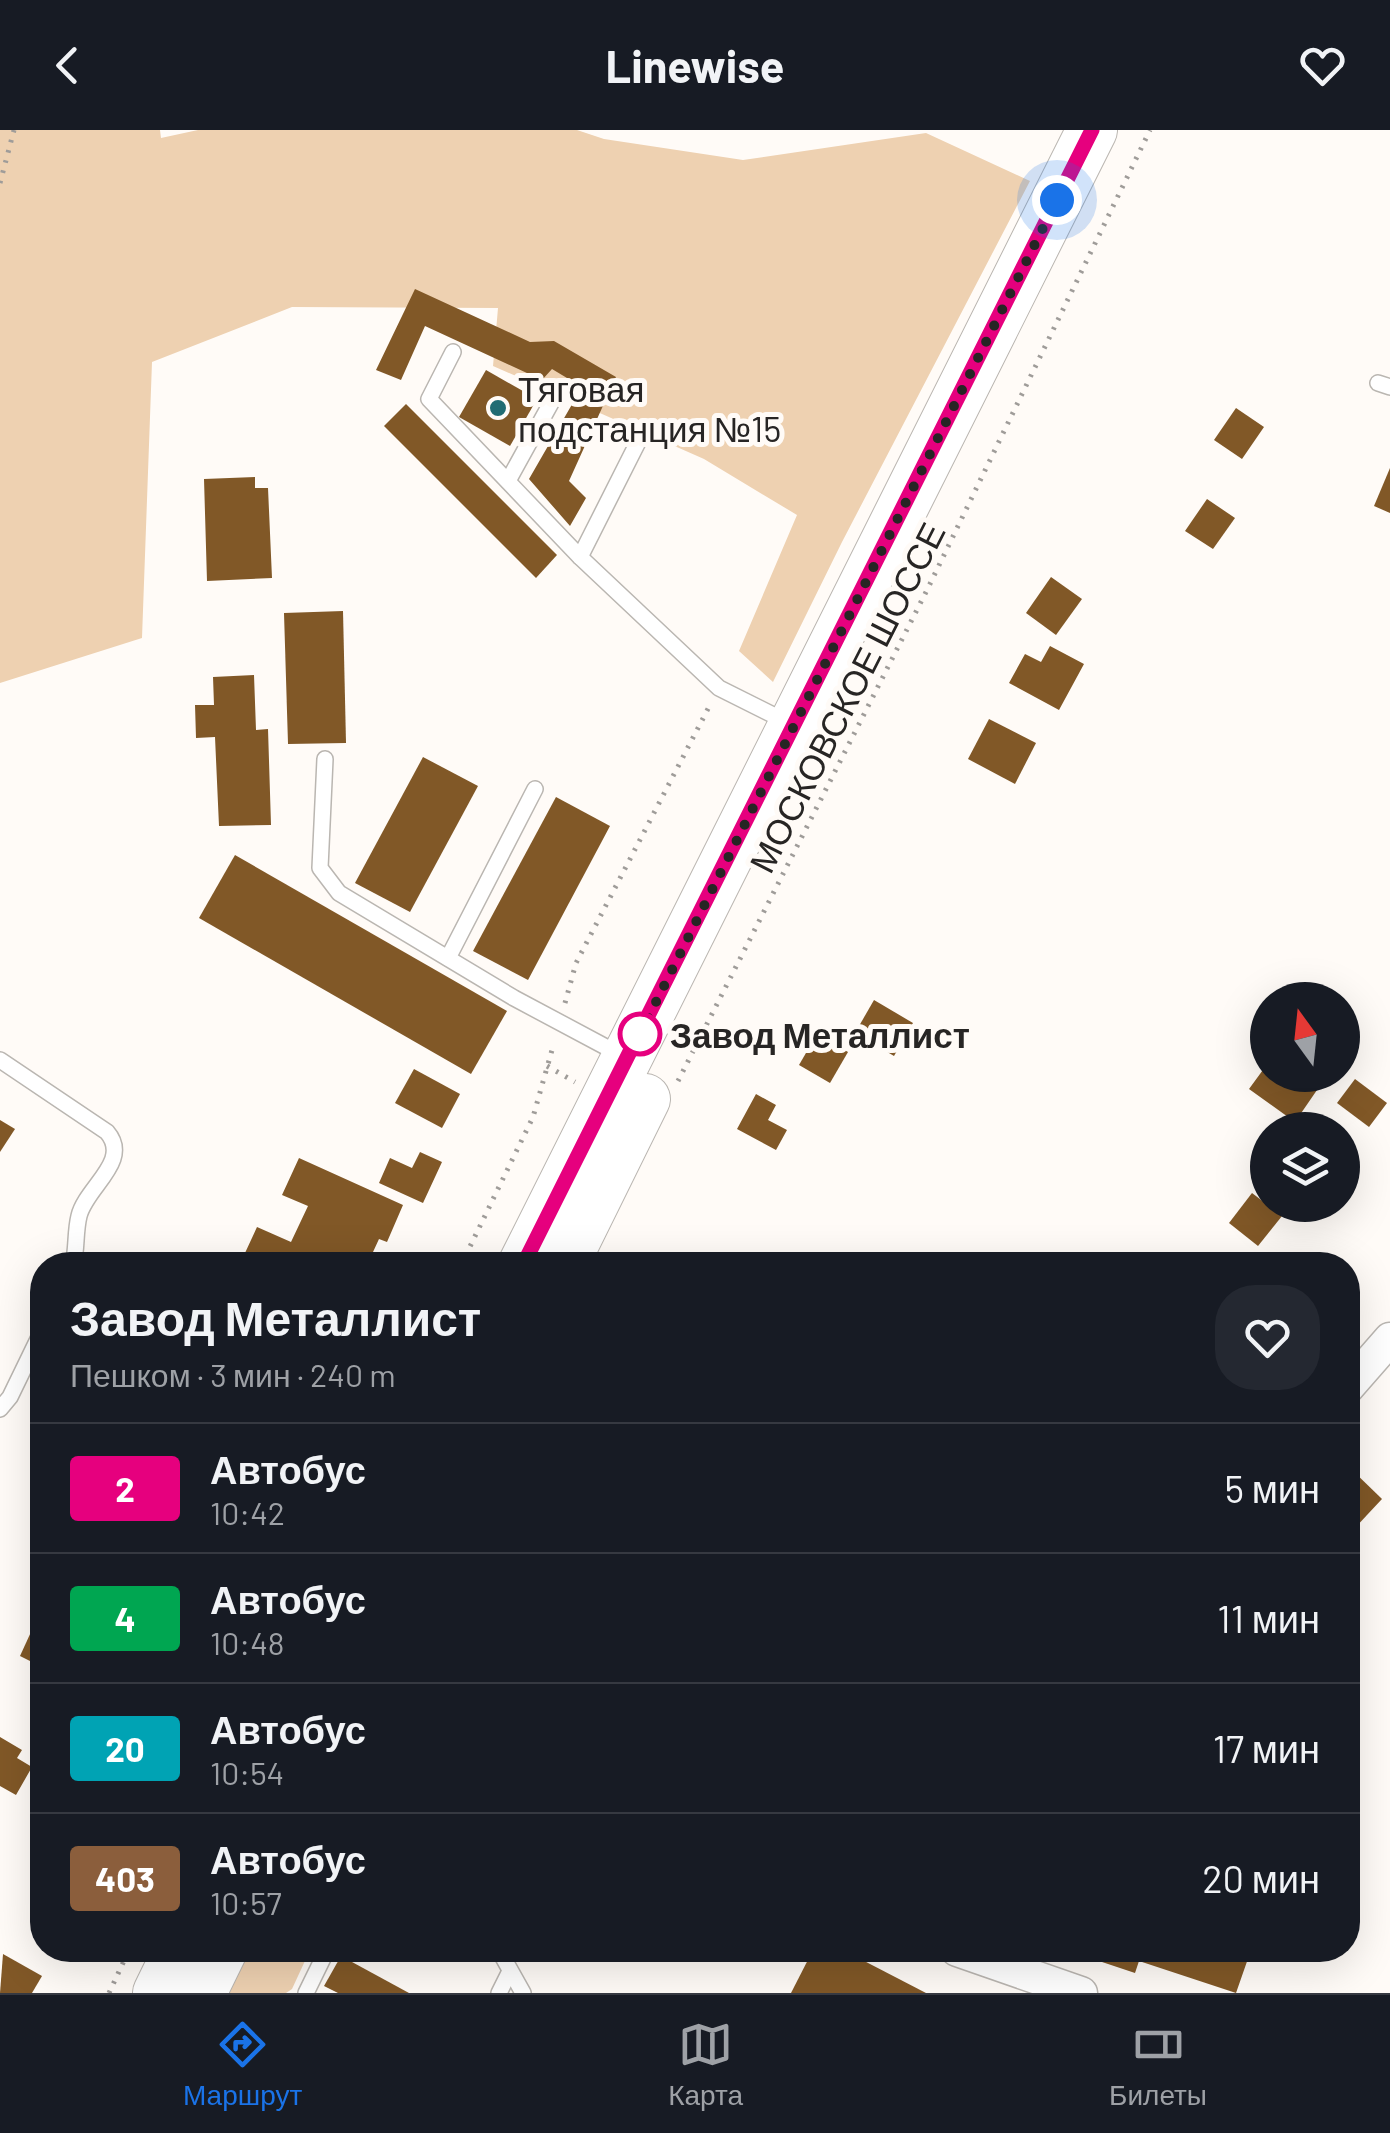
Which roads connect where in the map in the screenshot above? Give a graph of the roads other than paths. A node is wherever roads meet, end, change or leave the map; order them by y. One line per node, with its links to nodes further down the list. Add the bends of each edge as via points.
1 (1092, 130): 8 (main road, МОСКОВСКОЕ ШОССЕ)
2 (1130, 130): 16 (main road, МОСКОВСКОЕ ШОССЕ)
3 (453, 352): 6 (lane, via 430,399)
4 (551, 403): 6 (lane)
5 (639, 440): 7 (lane)
6 (508, 482): 7 (lane)
7 (580, 557): 8 (lane, via 719,688)
8 (795, 726): 12 (main road, МОСКОВСКОЕ ШОССЕ)
9 (325, 759): 11 (lane, via 320,868 340,893)
10 (535, 789): 11 (lane)
11 (448, 958): 12 (lane)
12 (627, 1058): 15 (main road, МОСКОВСКОЕ ШОССЕ)
13 (0, 1060): 14 (lane, via 115,1140 112,1163 79,1214)
14 (75, 1252)
15 (530, 1252)
16 (569, 1252)
17 (1390, 1339): 19 (street)
18 (30, 1356): 20 (lane)
19 (1360, 1373)
20 (0, 1409)
21 (173, 1962): 27 (main road)
22 (216, 1962): 28 (main road)
23 (321, 1962): 29 (lane)
24 (504, 1962): 26 (lane)
25 (992, 1962): 32 (street)
26 (509, 1973): 30 (lane); 31 (lane)
27 (158, 1993)
28 (201, 1993)
29 (306, 1993)
30 (498, 1993)
31 (523, 1993)
32 (1081, 1993)

